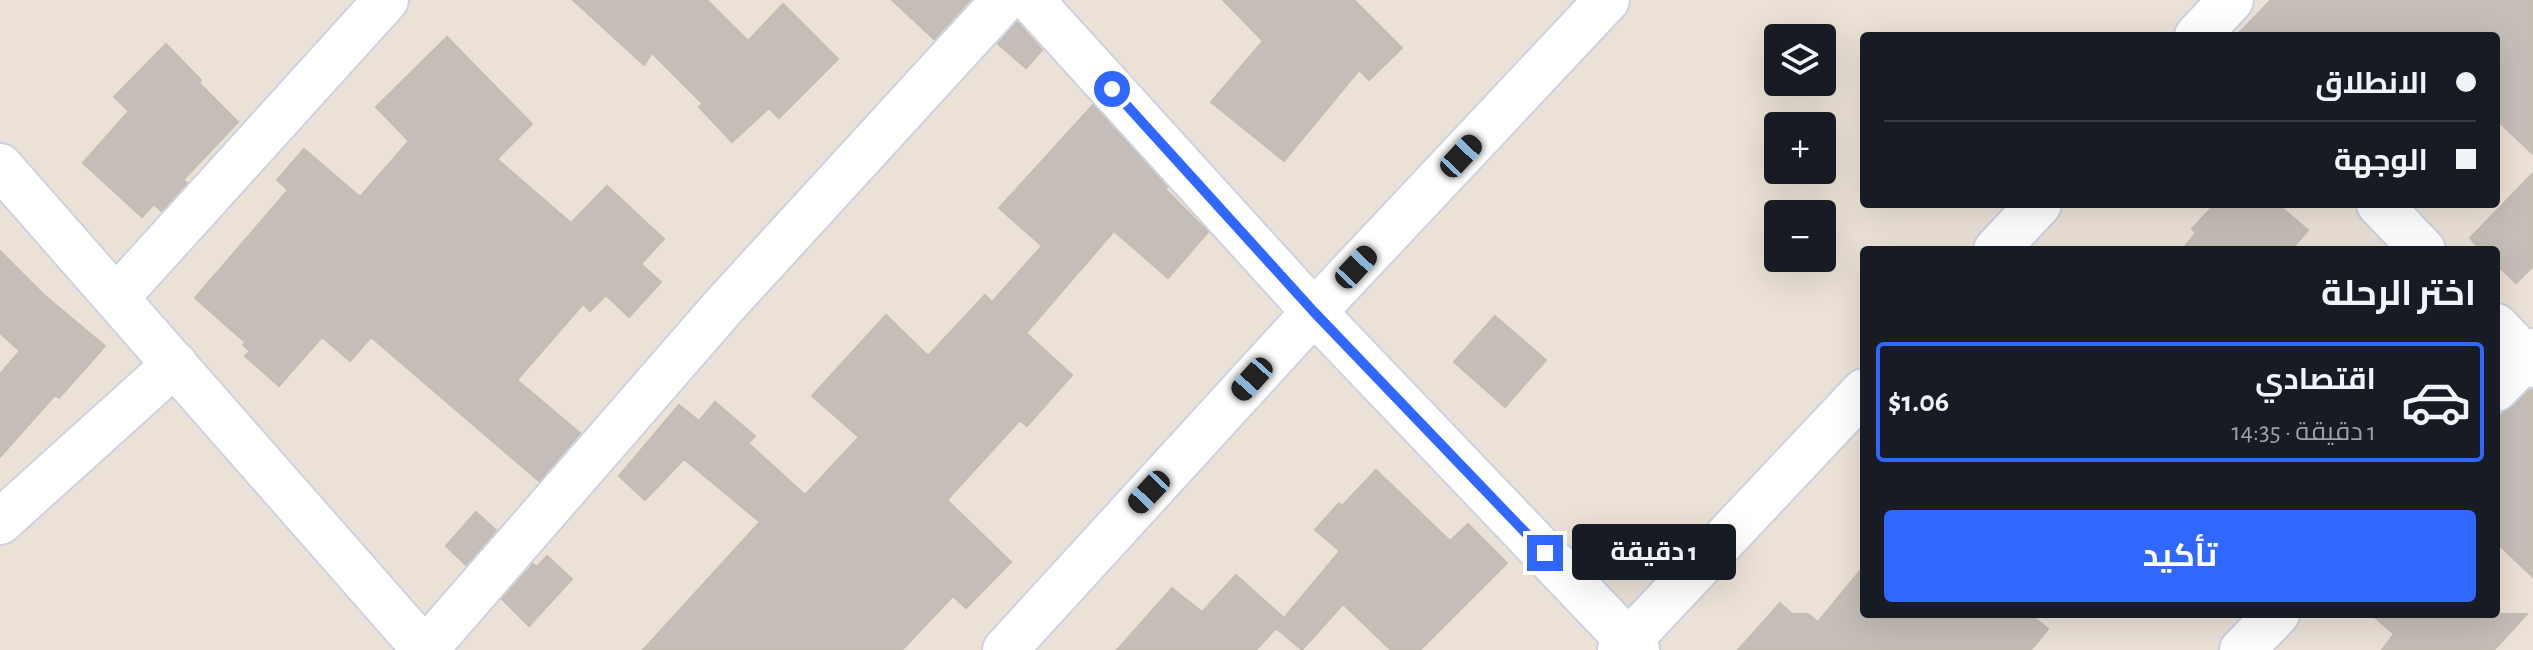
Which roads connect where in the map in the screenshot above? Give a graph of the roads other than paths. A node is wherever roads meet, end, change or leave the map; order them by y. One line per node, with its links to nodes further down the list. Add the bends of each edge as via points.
1 (386, 0): 10 (street)
2 (1004, 0): 20 (street, via 724,306)
3 (1031, 0): 11 (street)
4 (1607, 0): 11 (street)
5 (0, 166): 10 (street)
6 (2035, 208): 8 (street)
7 (2383, 208): 9 (street)
8 (2000, 246)
9 (2419, 246)
10 (117, 297): 14 (street)
11 (1314, 312): 19 (street); 21 (street)
12 (2500, 330): 13 (street)
13 (2531, 358): 15 (street)
14 (175, 364): 17 (street); 20 (street)
15 (2500, 385)
16 (1860, 395): 19 (street)
17 (0, 522)
18 (2273, 618): 22 (street)
19 (1629, 647)
20 (425, 650)
21 (1005, 650)
22 (2242, 650)

